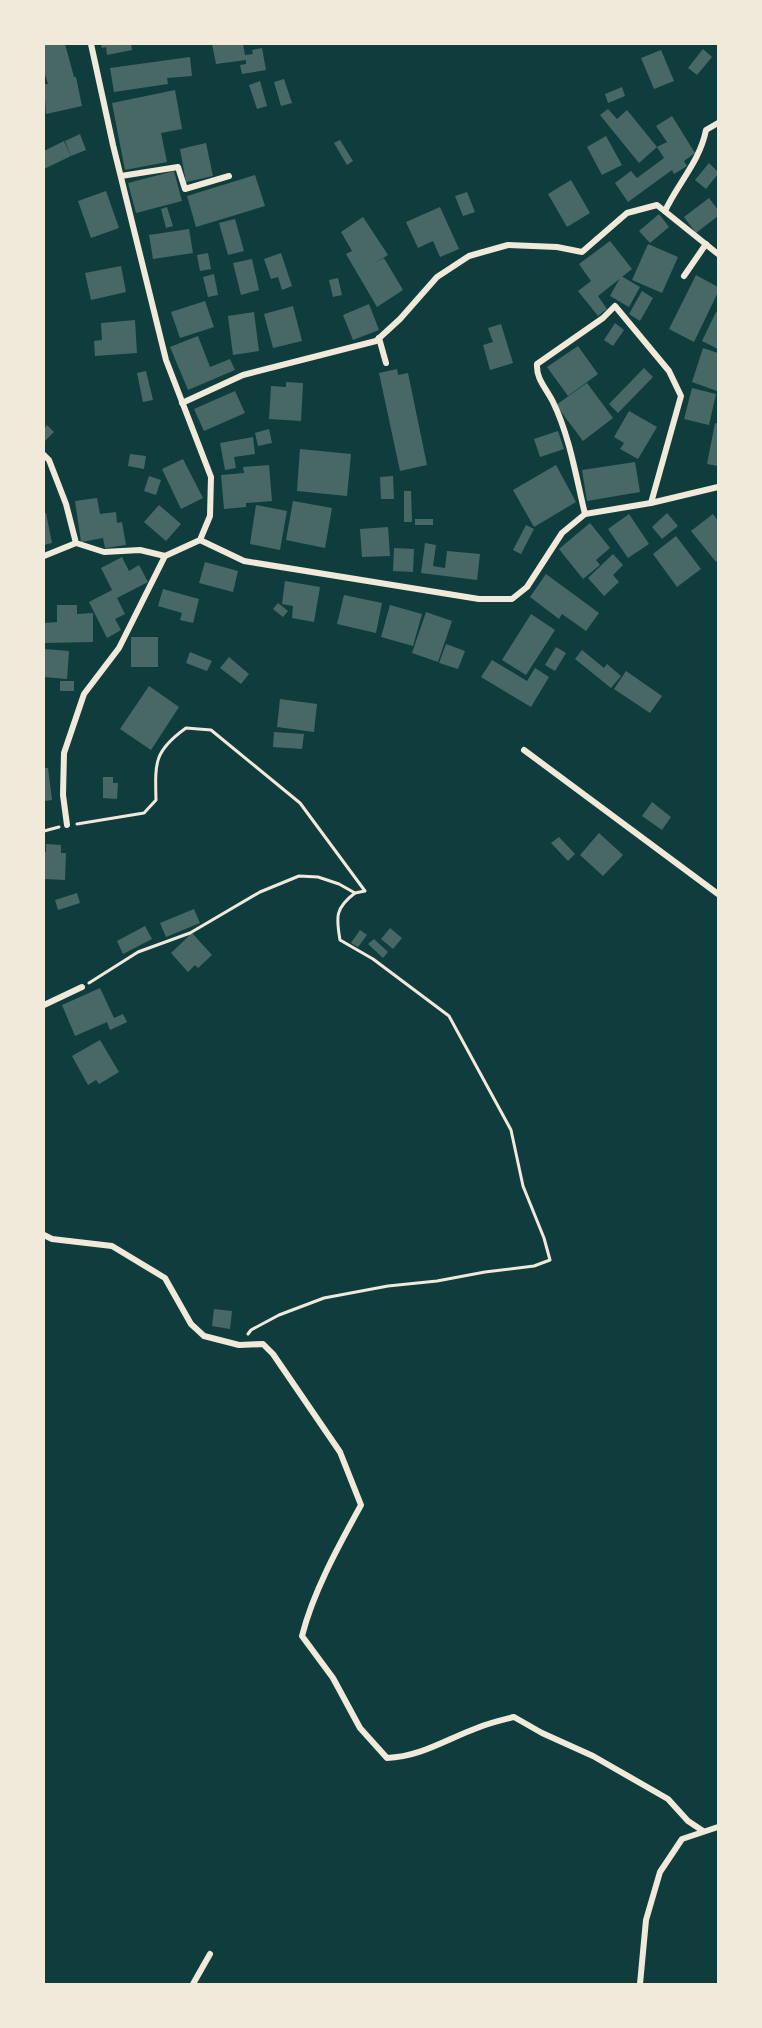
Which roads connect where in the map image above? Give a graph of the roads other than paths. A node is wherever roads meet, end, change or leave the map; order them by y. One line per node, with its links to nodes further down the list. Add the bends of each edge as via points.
1 (91, 44): 3 (street)
2 (718, 123): 5 (street, via 706,130 694,164)
3 (121, 176): 4 (street, via 178,167 185,189); 11 (street, via 166,360)
4 (229, 176)
5 (665, 211): 6 (street); 9 (street, via 657,205 627,213 582,252 508,245 469,256 437,277)
6 (706, 244): 7 (street); 8 (street)
7 (718, 254)
8 (684, 276)
9 (379, 338): 10 (street); 11 (street, via 243,375)
10 (386, 363)
11 (182, 403): 16 (street, via 211,477 210,516)
12 (44, 455): 17 (street, via 66,504)
13 (718, 488): 14 (street)
14 (651, 503): 15 (street); 15 (street, via 681,396 669,371 615,306 537,364 536,375 549,393 563,426)
15 (585, 514): 16 (street, via 562,533 527,587 512,599 479,599 244,561)
16 (201, 540): 19 (street)
17 (76, 543): 18 (street); 19 (street, via 104,552 140,550)
18 (44, 556)
19 (165, 556): 21 (street, via 119,648 84,694 64,753)
20 (524, 750): 22 (street)
21 (67, 825)
22 (718, 894)
23 (82, 987): 24 (street)
24 (44, 1005)
25 (44, 1235): 27 (street, via 112,1246 165,1278 191,1324 204,1336 239,1345 262,1344 273,1354 339,1452 361,1505 306,1619 302,1636 333,1678 360,1728 387,1758 403,1757 514,1717 668,1799)
26 (718, 1827): 27 (street)
27 (703, 1832): 30 (street, via 682,1839 660,1872 646,1920)
28 (210, 1954): 29 (street)
29 (194, 1984)
30 (640, 1984)

